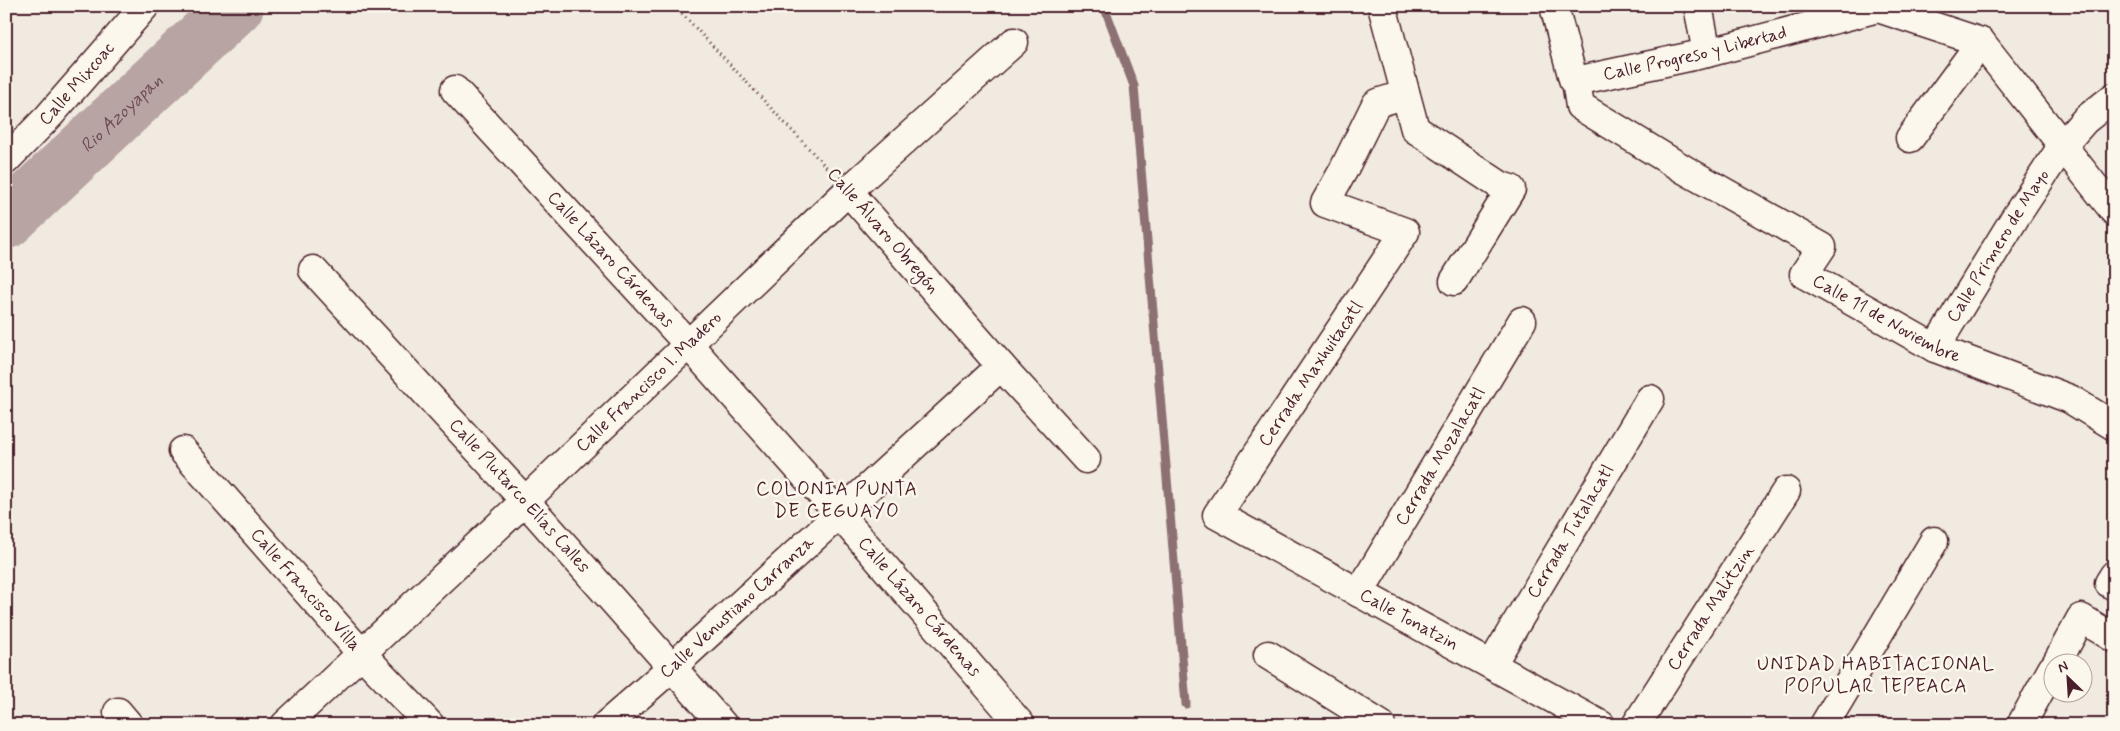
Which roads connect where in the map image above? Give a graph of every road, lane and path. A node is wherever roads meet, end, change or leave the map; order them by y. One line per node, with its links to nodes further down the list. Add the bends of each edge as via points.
1 (144, 6): 16 (street, Calle Mixcoac, via 49,116)
2 (676, 6): 17 (path, Calle Álvaro Obregón)
3 (1382, 6): 12 (street)
4 (1554, 6): 10 (street)
5 (1698, 6): 9 (street)
6 (1881, 7): 8 (street, Calle Progreso y Libertad); 9 (street, Calle Progreso y Libertad)
7 (1014, 42): 17 (street, Calle Francisco I. Madero)
8 (1981, 42): 14 (street); 15 (street)
9 (1706, 53): 10 (street, Calle Progreso y Libertad)
10 (1576, 80): 23 (street, Calle 11 de Noviembre, via 1580,106 1822,247 1804,274)
11 (455, 90): 22 (street, Calle Lázaro Cárdenas)
12 (1405, 93): 20 (street, via 1415,129 1501,186 1511,189); 32 (street, Cerrada Maxhuitacatl, via 1395,100 1376,104 1325,203 1405,232)
13 (2114, 97): 15 (street, Calle Primero de Mayo, via 2085,120)
14 (1910, 138)
15 (2063, 146): 18 (street); 23 (street, Calle Primero de Mayo)
16 (6, 160)
17 (848, 191): 22 (street, Calle Francisco I. Madero); 24 (street, Calle Álvaro Obregón)
18 (2114, 211)
19 (313, 270): 30 (street, Calle Plutarco Elías Calles)
20 (1454, 281)
21 (1522, 321): 34 (street, Cerrada Mozalacatl)
22 (689, 344): 30 (street, Calle Francisco I. Madero); 31 (street, Calle Lázaro Cárdenas)
23 (1935, 348): 26 (street, Calle 11 de Noviembre, via 2070,399)
24 (1001, 366): 28 (street, Calle Álvaro Obregón); 31 (street, Calle Venustiano Carranza)
25 (1650, 399): 39 (street, Cerrada Tutalacatl)
26 (2114, 426)
27 (183, 451): 36 (street, Calle Francisco Villa)
28 (1086, 459)
29 (1786, 491): 49 (street, Cerrada Malitzin)
30 (525, 501): 36 (street, Calle Francisco I. Madero); 40 (street, Calle Plutarco Elías Calles)
31 (839, 514): 40 (street, Calle Venustiano Carranza); 46 (street, Calle Lázaro Cárdenas)
32 (1216, 515): 34 (street, Calle Tonatzin)
33 (1934, 541): 50 (street)
34 (1359, 593): 39 (street, Calle Tonatzin)
35 (2114, 638): 37 (street, via 2082,618)
36 (362, 654): 42 (street, Calle Francisco I. Madero); 43 (street, Calle Francisco Villa)
37 (2062, 654)
38 (1268, 655): 47 (street)
39 (1492, 664): 48 (street, Calle Tonatzin)
40 (671, 668): 44 (street, Calle Venustiano Carranza); 45 (street, Calle Plutarco Elías Calles)
41 (2042, 687): 51 (street)
42 (285, 725)
43 (430, 725)
44 (606, 725)
45 (723, 725)
46 (1021, 725)
47 (1381, 725)
48 (1601, 725)
49 (1636, 725)
50 (1824, 725)
51 (2021, 725)

